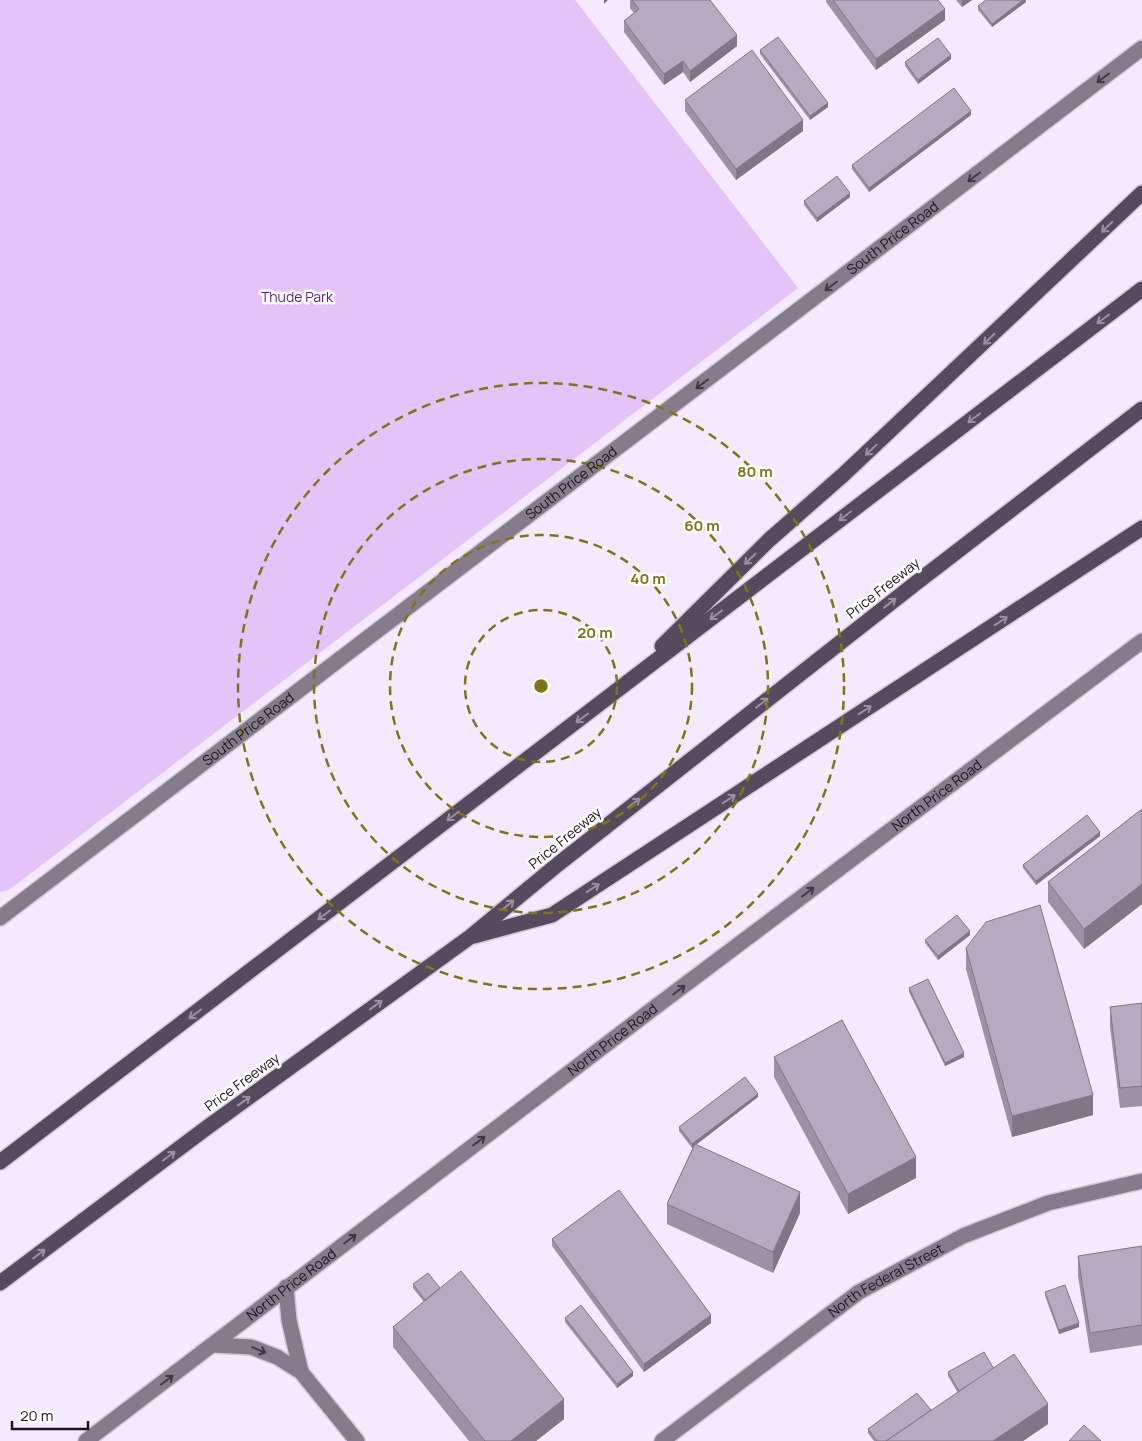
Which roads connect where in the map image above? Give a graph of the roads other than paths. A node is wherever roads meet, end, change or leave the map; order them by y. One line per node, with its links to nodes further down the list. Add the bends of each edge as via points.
1 (1142, 48): 8 (main road, South Price Road, one-way to 8)
2 (1142, 193): 7 (highway, one-way to 7, via 857,462 769,540)
3 (1142, 290): 7 (highway, one-way to 7)
4 (1142, 409): 9 (highway, Price Freeway, one-way to 4, via 556,865)
5 (1142, 528): 9 (highway, one-way to 5, via 552,915)
6 (1142, 641): 13 (main road, North Price Road, one-way to 6)
7 (620, 688): 10 (highway, one-way to 10)
8 (0, 918)
9 (470, 936): 12 (highway, Price Freeway, one-way to 9)
10 (0, 1162)
11 (1142, 1181): 18 (main road, North Federal Street, via 1048,1203 955,1240 860,1292)
12 (0, 1283)
13 (286, 1287): 14 (main road, North Price Road); 15 (main road)
14 (213, 1345): 15 (main road, one-way to 15, via 251,1347 277,1357); 16 (main road, North Price Road, one-way to 14)
15 (301, 1372): 17 (main road)
16 (86, 1441)
17 (357, 1441)
18 (662, 1441)

